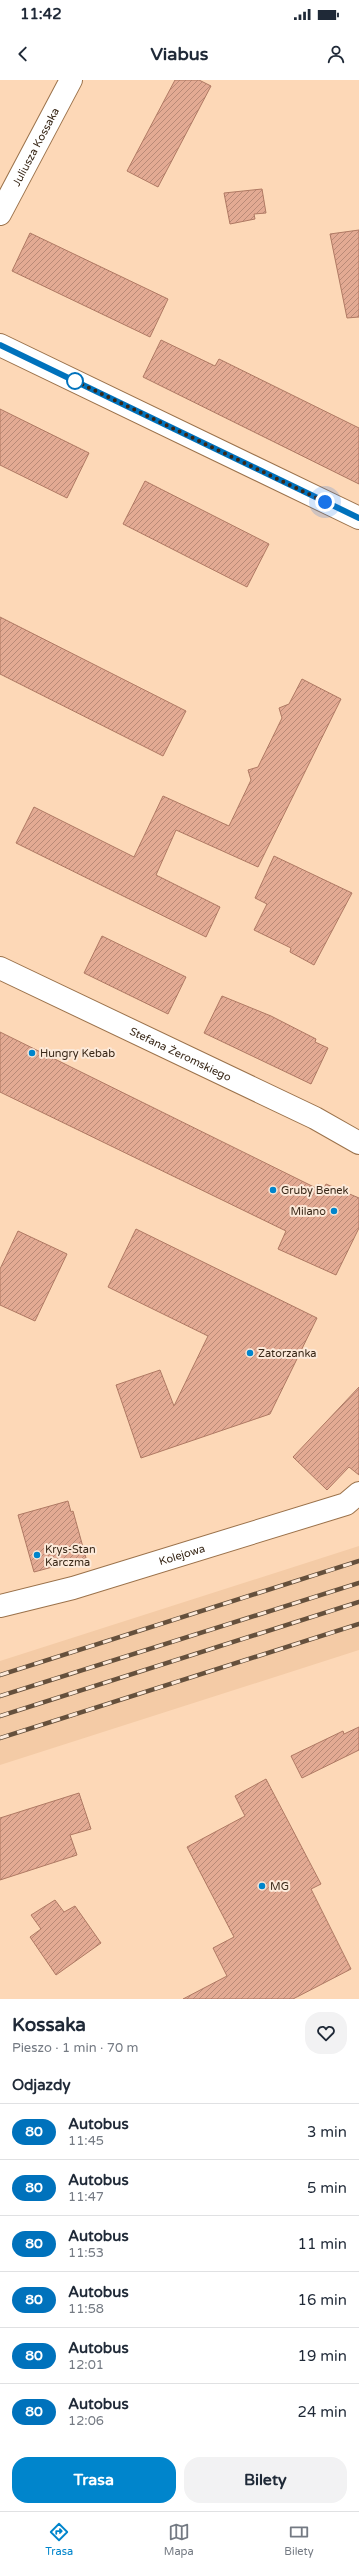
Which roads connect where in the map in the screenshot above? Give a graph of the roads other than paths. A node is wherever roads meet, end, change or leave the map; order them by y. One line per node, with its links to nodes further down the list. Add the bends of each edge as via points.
1 (71, 80): 2 (street, Juliusza Kossaka)
2 (0, 214)
3 (0, 345): 4 (street)
4 (359, 518)
5 (0, 968): 6 (street, Stefana Żeromskiego, via 315,1118)
6 (359, 1143)
7 (359, 1493): 8 (street, Kolejowa, via 346,1504 73,1588)
8 (0, 1606)

